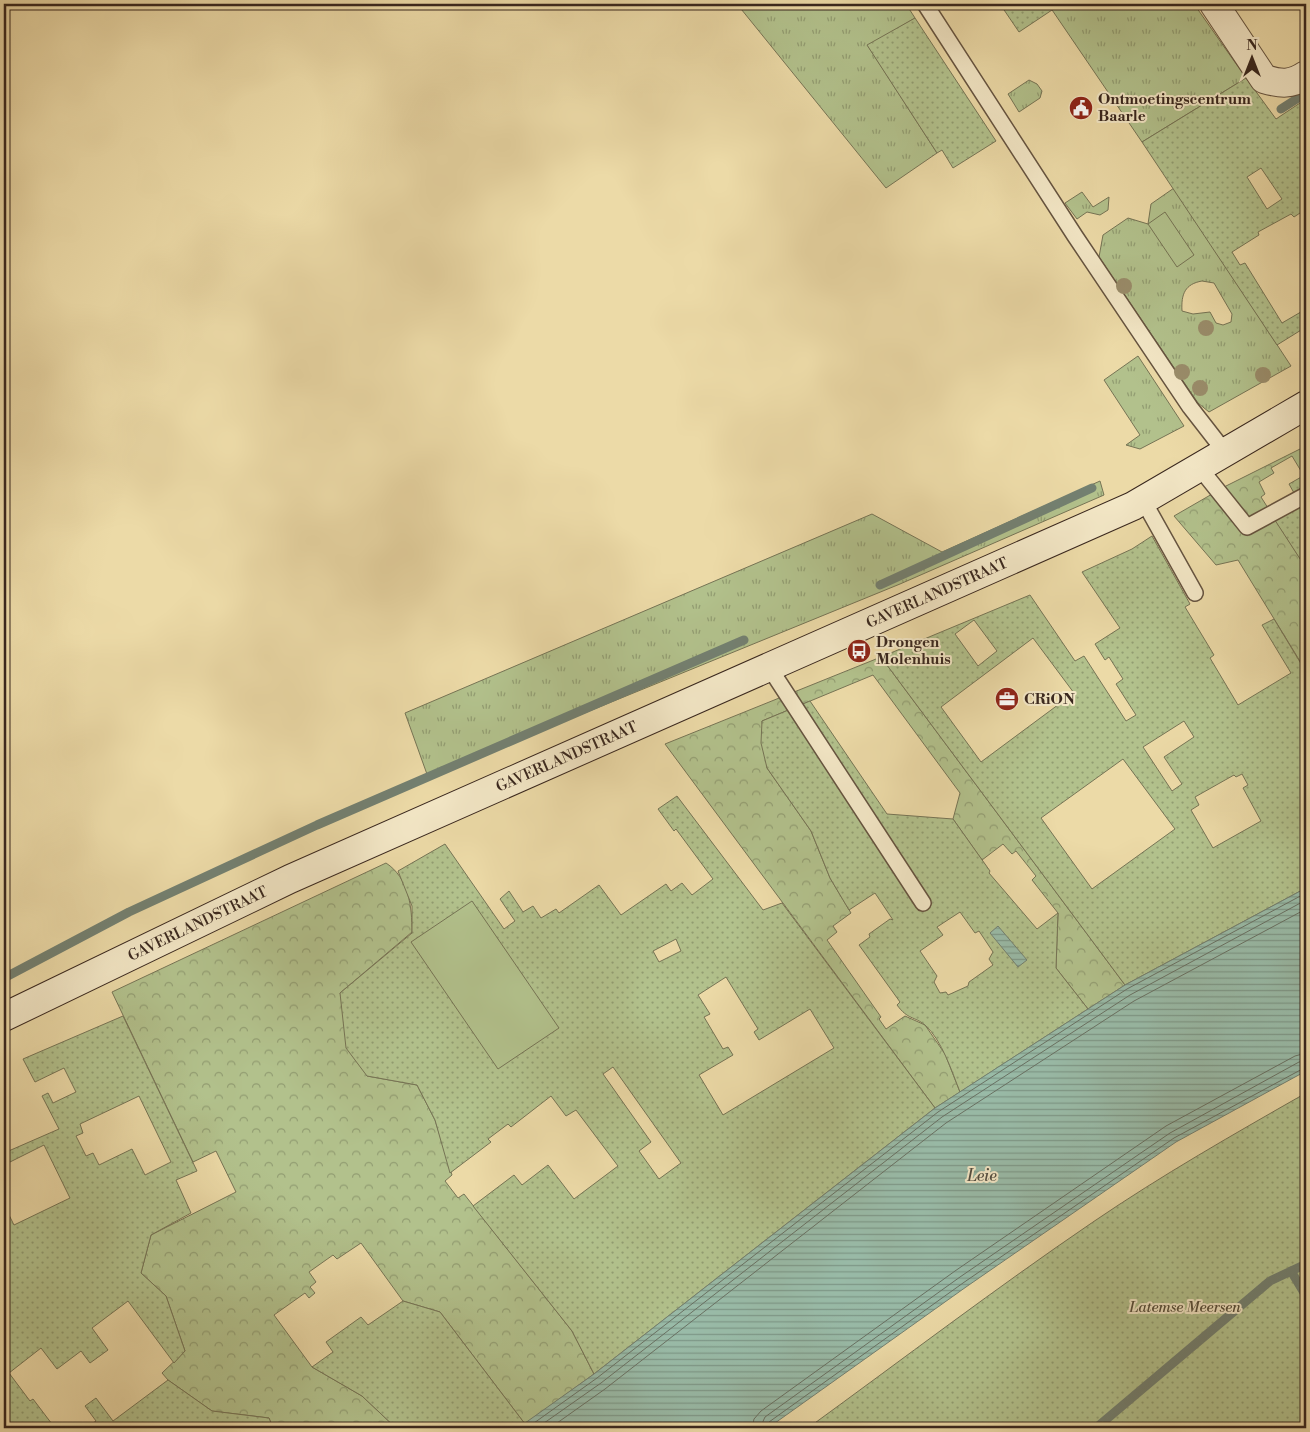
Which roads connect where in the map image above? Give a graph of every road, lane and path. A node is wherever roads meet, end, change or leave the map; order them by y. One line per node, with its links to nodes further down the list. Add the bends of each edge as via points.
1 (925, 4): 5 (lane, via 1080,244)
2 (1214, 4): 3 (main road, via 1264,79 1283,85)
3 (1306, 75)
4 (1306, 405): 5 (main road, GAVERLANDSTRAAT)
5 (1224, 452): 6 (main road, GAVERLANDSTRAAT)
6 (1199, 467): 7 (lane, via 1248,527); 8 (main road, GAVERLANDSTRAAT)
7 (1306, 495)
8 (1138, 503): 9 (lane); 10 (main road, GAVERLANDSTRAAT)
9 (1195, 593)
10 (769, 667): 11 (lane); 12 (main road, GAVERLANDSTRAAT, via 290,878)
11 (923, 903)
12 (4, 1016)

